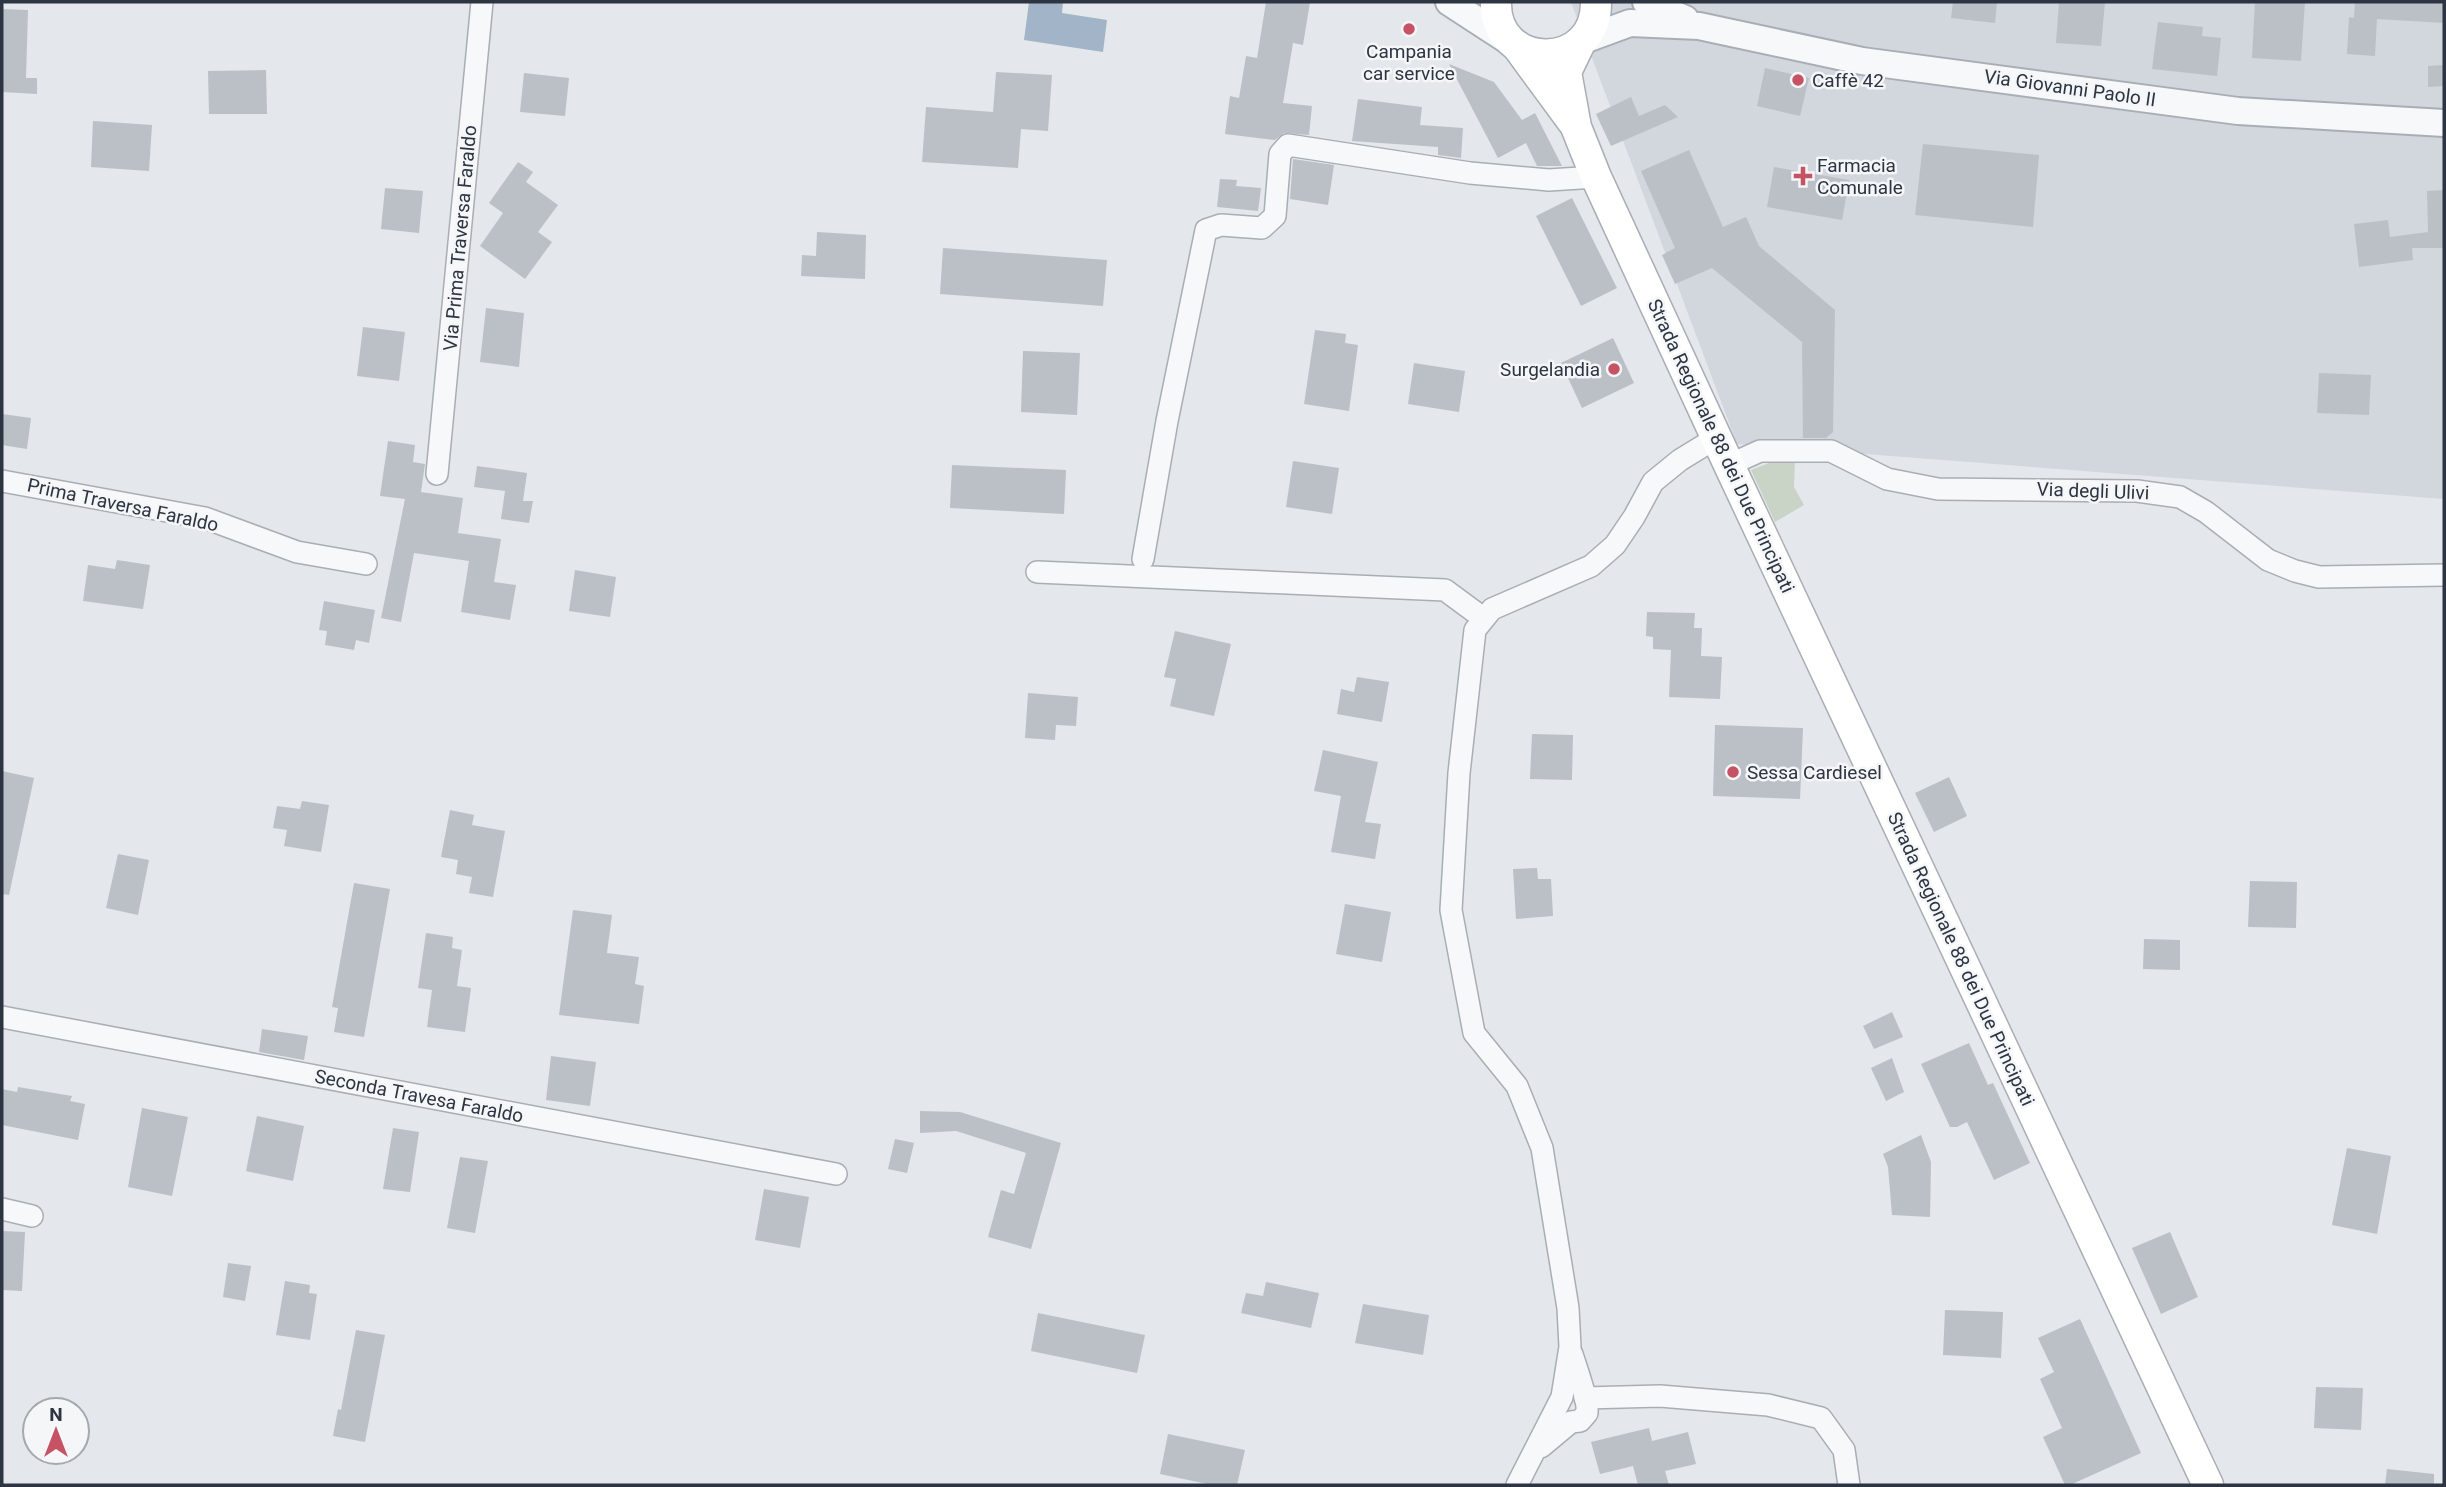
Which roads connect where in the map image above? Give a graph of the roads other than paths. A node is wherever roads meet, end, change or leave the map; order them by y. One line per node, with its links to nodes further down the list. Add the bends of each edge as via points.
1 (482, 2): 14 (street, Via Prima Traversa Faraldo)
2 (1449, 2): 8 (street)
3 (1496, 2): 8 (main road, Strada Regionale 88 dei Due Principati, via 1501,26)
4 (1595, 2): 7 (main road, Strada Regionale 88 dei Due Principati, via 1591,26)
5 (1646, 2): 6 (street)
6 (1699, 26): 7 (street, via 1630,23); 9 (street, Via Giovanni Paolo II, via 1862,61 2238,111)
7 (1581, 41): 8 (main road, via 1546,55); 10 (main road, Strada Regionale 88 dei Due Principati, via 1566,72)
8 (1517, 46): 10 (main road, Strada Regionale 88 dei Due Principati)
9 (2444, 123)
10 (1576, 127): 11 (main road, Strada Regionale 88 dei Due Principati)
11 (1596, 177): 12 (main road, Strada Regionale 88 dei Due Principati); 16 (street, via 1549,180 1469,173 1288,145 1280,154 1275,216 1262,228 1221,225 1206,230)
12 (1716, 438): 13 (main road, Strada Regionale 88 dei Due Principati); 20 (street, via 1653,482 1615,545 1591,566 1492,609)
13 (1729, 465): 19 (street, Via degli Ulivi, via 1760,451 1831,451 1886,479 1938,489 2137,491 2180,497 2268,560 2295,571 2319,577); 28 (main road, Strada Regionale 88 dei Due Principati)
14 (437, 474)
15 (2, 481): 17 (street, Prima Traversa Faraldo, via 205,519 297,552)
16 (1143, 559)
17 (366, 564)
18 (1037, 572): 20 (street, via 1445,590)
19 (2444, 575)
20 (1483, 618): 25 (street, via 1475,630 1459,774 1451,909 1474,1033 1517,1086 1542,1147 1568,1308)
21 (2, 1017): 22 (street, Seconda Travesa Faraldo)
22 (836, 1174)
23 (2, 1209): 24 (street)
24 (32, 1216)
25 (1575, 1405): 26 (street, via 1534,1452); 27 (street, via 1660,1396 1768,1405 1821,1418 1844,1450)
26 (1517, 1485)
27 (1849, 1485)
28 (2208, 1485)

